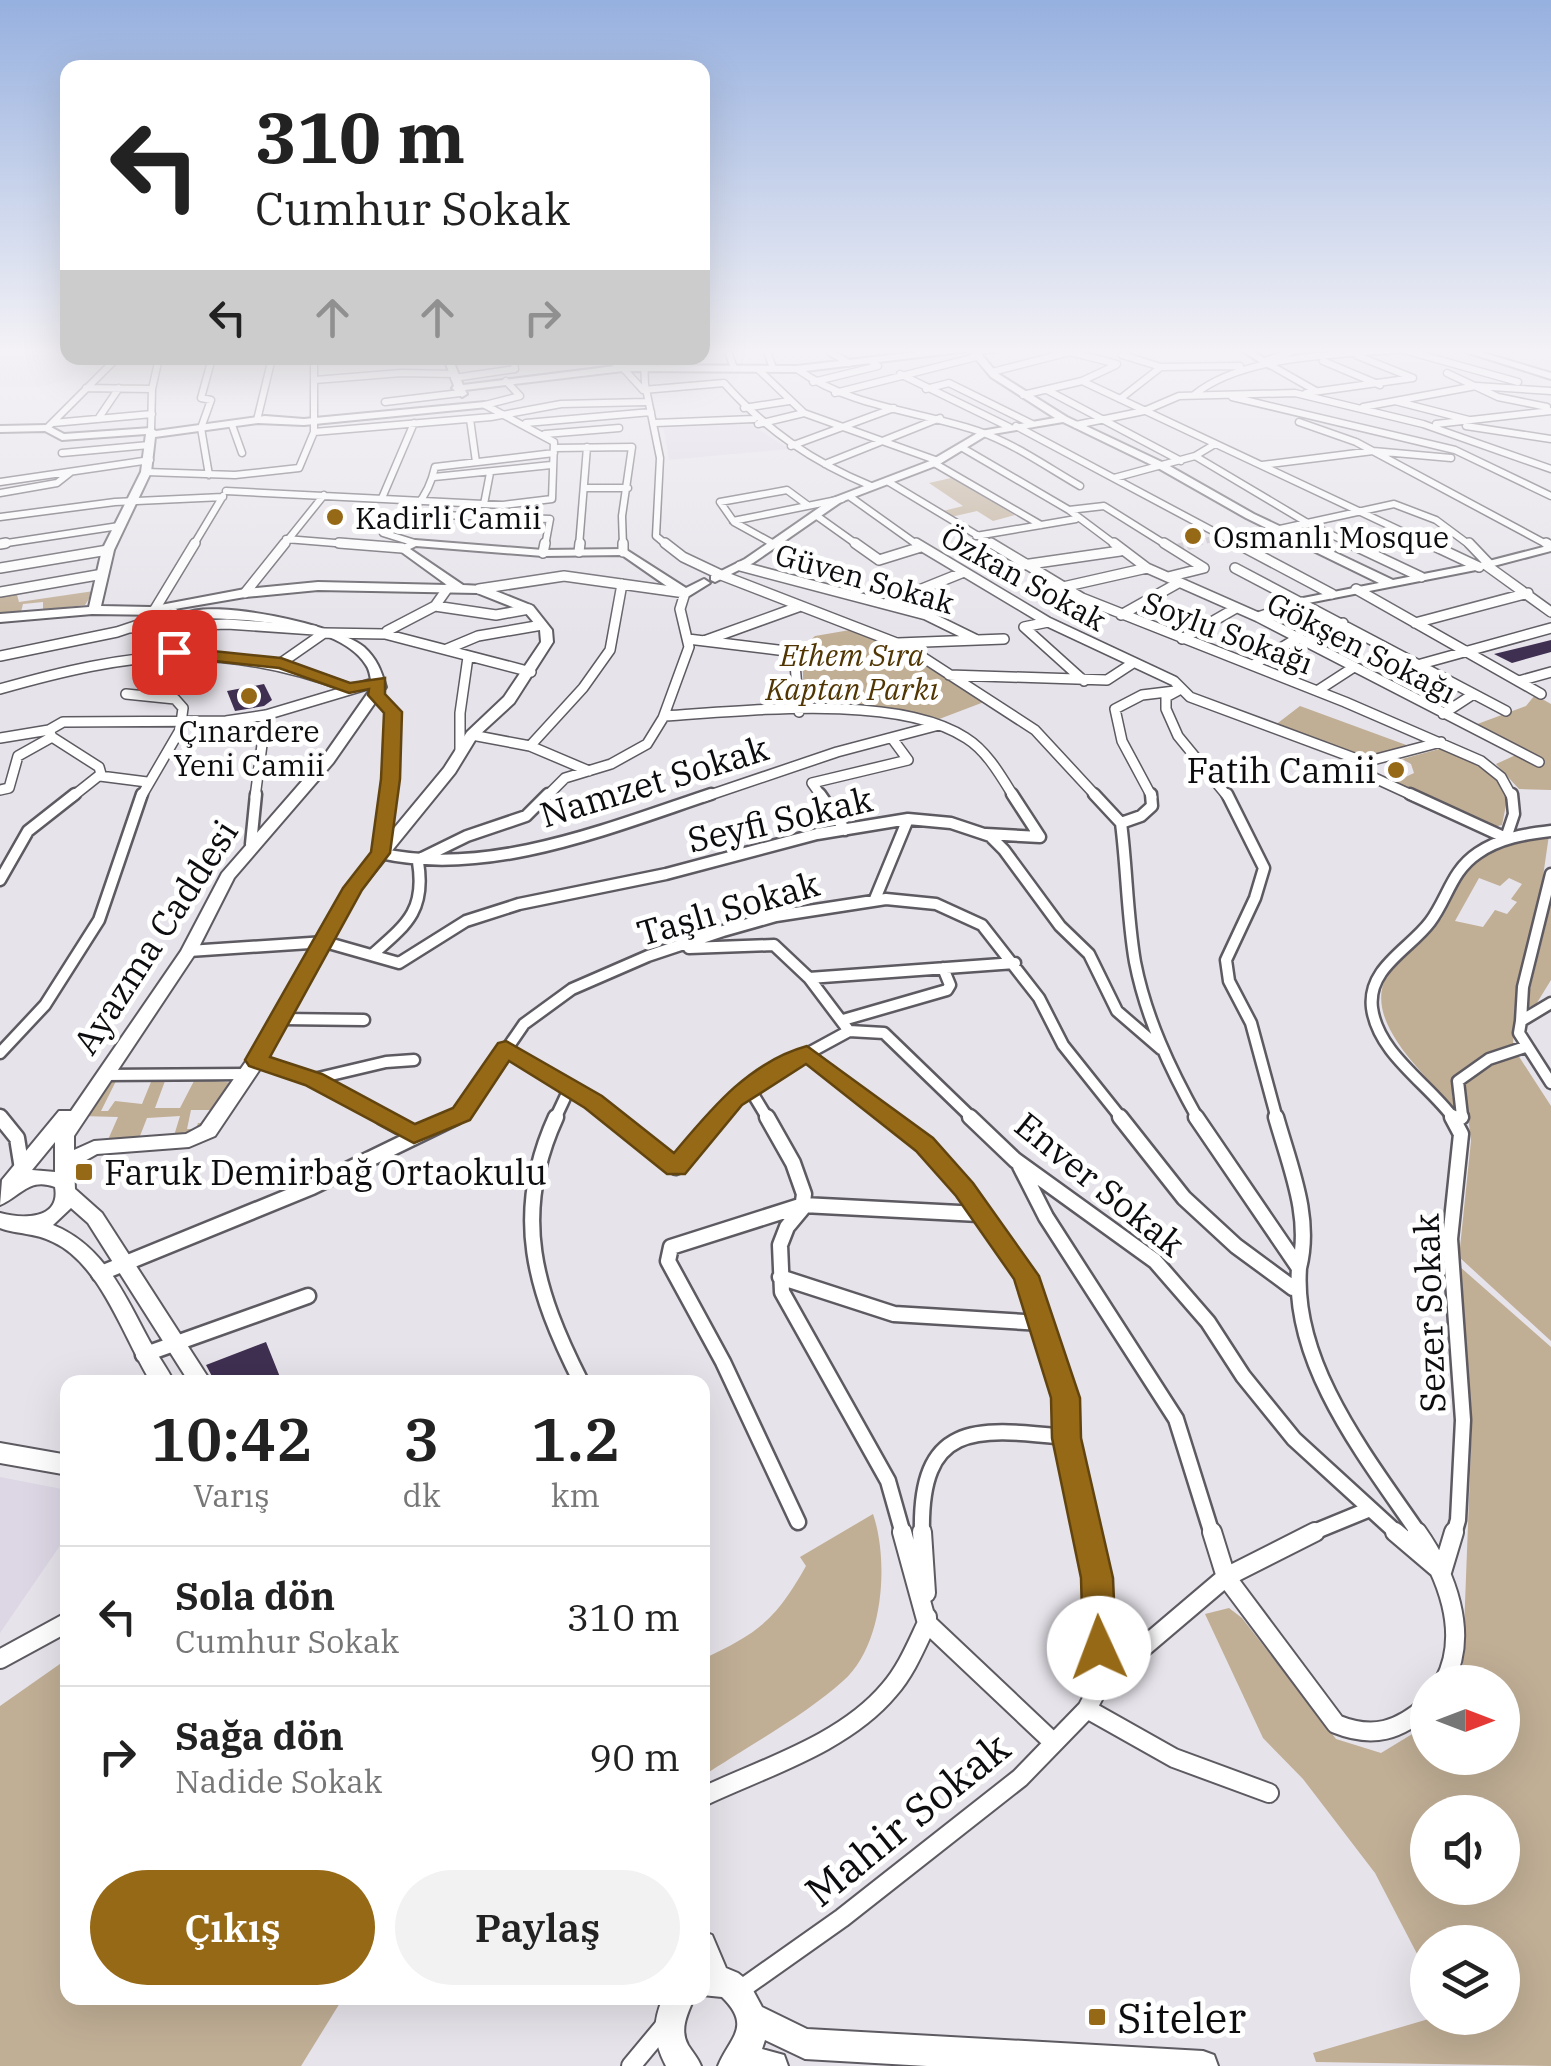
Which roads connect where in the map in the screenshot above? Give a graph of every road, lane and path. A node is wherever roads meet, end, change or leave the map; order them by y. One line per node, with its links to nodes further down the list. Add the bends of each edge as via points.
1 (106, 445): 27 (street)
2 (149, 445): 36 (street)
3 (204, 445): 42 (street)
4 (239, 445): 28 (street)
5 (306, 445): 43 (street, via 299,468)
6 (405, 445): 57 (street)
7 (474, 445): 32 (street)
8 (552, 445): 25 (street)
9 (658, 445): 95 (street, via 656,536)
10 (868, 445): 35 (street)
11 (895, 445): 33 (street)
12 (964, 445): 24 (street)
13 (1006, 445): 49 (street)
14 (1051, 445): 45 (street)
15 (1119, 445): 37 (street)
16 (1151, 445): 31 (street)
17 (1213, 445): 29 (street)
18 (1218, 445): 38 (street)
19 (1361, 445): 26 (street)
20 (1436, 445): 55 (street)
21 (1484, 445): 39 (street)
22 (791, 446): 35 (street)
23 (587, 447): 25 (street); 50 (street); 51 (street, via 632,446)
24 (961, 447): 33 (street); 64 (street, Gökşen Sokağı)
25 (555, 450): 32 (street); 34 (street)
26 (1373, 451): 30 (street); 38 (street); 79 (street)
27 (62, 454)
28 (242, 454)
29 (1196, 456): 31 (street); 69 (street)
30 (1451, 458)
31 (1181, 461): 37 (street)
32 (476, 462): 44 (street, via 438,466)
33 (936, 462): 46 (street); 68 (street)
34 (551, 464): 41 (street); 60 (street, via 552,499)
35 (824, 464): 48 (street)
36 (148, 466): 40 (street); 42 (street); 58 (street)
37 (1162, 466): 45 (street); 71 (street)
38 (1260, 466): 62 (street)
39 (1551, 466)
40 (71, 472): 47 (street); 52 (street, via 58,484)
41 (490, 473): 44 (street); 60 (street)
42 (209, 475): 43 (street)
43 (235, 475): 53 (street)
44 (434, 477): 59 (street)
45 (1114, 478): 74 (street)
46 (888, 481): 48 (street); 72 (street, Soylu Sokağı)
47 (0, 482)
48 (871, 486): 56 (street)
49 (1080, 486)
50 (586, 488): 51 (street); 82 (street)
51 (628, 488): 83 (street)
52 (0, 493)
53 (224, 494): 54 (street); 58 (street); 114 (street)
54 (324, 495): 57 (street); 73 (street)
55 (1551, 496)
56 (845, 497): 61 (street); 65 (street); 78 (street, Özkan Sokak)
57 (382, 498): 59 (street)
58 (134, 501): 66 (street); 70 (street)
59 (423, 501): 60 (street); 63 (street)
60 (484, 504)
61 (806, 504): 67 (street); 67 (street, via 787,490 720,502)
62 (1360, 512): 69 (street); 86 (street); 86 (street, via 1401,505 1466,540)
63 (413, 514): 77 (street, via 382,532); 84 (street, via 550,519)
64 (1072, 514): 68 (street); 81 (street, Gökşen Sokağı); 93 (street, via 1104,506 1204,568)
65 (817, 516): 75 (street); 78 (street, via 879,560)
66 (0, 517)
67 (733, 521): 75 (street)
68 (1041, 525): 72 (street)
69 (1311, 525): 71 (street); 94 (street)
70 (119, 526): 76 (street); 80 (street)
71 (1279, 530): 74 (street); 97 (street)
72 (975, 536): 85 (street, Soylu Sokağı)
73 (286, 539): 77 (street); 105 (street)
74 (1229, 540): 107 (street)
75 (772, 543): 87 (street)
76 (0, 544)
77 (408, 546): 84 (street); 100 (street)
78 (922, 547): 91 (street, Özkan Sokak)
79 (1551, 547): 86 (street)
80 (108, 550): 88 (street); 92 (street)
81 (1120, 551): 85 (street); 89 (street, Gökşen Sokağı)
82 (579, 552): 83 (street); 84 (street)
83 (623, 552): 106 (street)
84 (543, 553)
85 (1022, 565): 99 (street, Soylu Sokağı)
86 (1485, 565): 94 (street); 104 (street)
87 (740, 566): 95 (street); 110 (street, Güven Sokak)
88 (0, 568)
89 (1147, 568): 93 (street, Gökşen Sokağı); 99 (street)
90 (1235, 568): 109 (street)
91 (964, 572): 110 (street); 122 (street, Özkan Sokak)
92 (103, 574): 103 (street); 116 (street)
93 (1167, 577): 96 (street, Gökşen Sokağı)
94 (1421, 577): 97 (street)
95 (713, 579): 106 (street); 112 (street)
96 (1178, 583): 113 (street, Gökşen Sokağı); 119 (street)
97 (1389, 583): 102 (street)
98 (622, 584): 101 (street, via 564,576); 106 (street); 171 (street, via 610,650)
99 (1063, 587): 119 (street, Soylu Sokağı)
100 (453, 588): 101 (street); 105 (street, via 318,586); 111 (street)
101 (480, 588): 115 (street)
102 (1356, 590): 107 (street); 124 (street)
103 (0, 592)
104 (1528, 592): 108 (street); 124 (street)
105 (245, 593): 114 (street)
106 (686, 593): 134 (street, via 680,609)
107 (1332, 594): 109 (street)
108 (1546, 601): 117 (street)
109 (1302, 602): 120 (street); 123 (street)
110 (888, 603): 130 (street, Güven Sokak)
111 (435, 606): 115 (street, via 496,615); 129 (street)
112 (798, 607): 135 (street); 136 (street)
113 (1236, 608): 120 (street, Gökşen Sokağı); 132 (street)
114 (155, 609): 116 (street); 118 (street)
115 (529, 609): 125 (street)
116 (94, 610): 121 (street)
117 (1551, 612)
118 (174, 613): 126 (street); 128 (street, via 258,616)
119 (1121, 615): 132 (street, Soylu Sokağı)
120 (1258, 617): 133 (street, Gökşen Sokağı)
121 (0, 618)
122 (1048, 622): 141 (street, Özkan Sokak); 149 (street, via 1024,627)
123 (1343, 623): 133 (street); 143 (street)
124 (1415, 624): 138 (street)
125 (542, 625): 137 (street, via 478,636); 146 (street, via 546,649)
126 (129, 628): 128 (street, via 228,624); 139 (street)
127 (1551, 628): 138 (street)
128 (319, 632): 129 (street); 142 (street); 153 (street, via 353,645 368,660)
129 (379, 634): 137 (street)
130 (975, 638): 131 (street); 136 (street)
131 (1004, 639)
132 (1182, 639): 144 (street, Soylu Sokağı)
133 (1303, 639): 144 (street); 145 (street, Gökşen Sokağı)
134 (688, 640): 135 (street); 163 (street)
135 (700, 643): 160 (street, via 794,652)
136 (896, 644): 148 (street)
137 (448, 650): 140 (street)
138 (1466, 651): 143 (street); 150 (street)
139 (0, 656)
140 (468, 658): 146 (street); 172 (street)
141 (1133, 662): 149 (street, via 1107,680); 154 (street, Özkan Sokak, via 1174,681)
142 (281, 663): 151 (street, via 174,652 84,664); 152 (street)
143 (1421, 664): 158 (street)
144 (1253, 665): 155 (street, Soylu Sokağı)
145 (1354, 667): 155 (street); 161 (street, Gökşen Sokağı)
146 (531, 672): 167 (street)
147 (1551, 672): 150 (street)
148 (949, 676): 149 (street); 180 (street, via 1034,730)
149 (1084, 680)
150 (1519, 681): 157 (street)
151 (4, 688)
152 (349, 688): 153 (street); 162 (street)
153 (378, 688): 185 (street, Ayazma Caddesi, via 328,760); 186 (street, via 393,712)
154 (1179, 690): 173 (street, Özkan Sokak); 180 (street, via 1142,695 1115,708 1117,728 1153,798 1140,816); 226 (street, via 1164,704 1174,729 1227,794 1264,868 1226,960 1251,1023 1304,1219)
155 (1317, 690): 170 (street, Soylu Sokağı)
156 (126, 694): 164 (street, via 174,699 184,708)
157 (1542, 694)
158 (1472, 696): 159 (street); 161 (street)
159 (1506, 711)
160 (799, 712): 163 (street); 165 (street, via 896,715)
161 (1443, 714): 174 (street, Gökşen Sokağı)
162 (266, 715): 164 (street); 185 (street)
163 (664, 716): 175 (street, via 646,744)
164 (182, 721): 166 (street, via 63,722); 177 (street)
165 (940, 725): 169 (street, Namzet Sokak); 183 (street, Seyfi Sokak, via 967,738 992,764 1040,836)
166 (50, 734): 168 (street); 176 (street, via 99,767); 178 (street, via 18,756 9,788)
167 (472, 735): 171 (street); 172 (street)
168 (0, 738)
169 (894, 741): 181 (street, via 908,760 902,764 812,783); 187 (street, Namzet Sokak, via 827,755 514,852)
170 (1442, 742): 173 (street); 184 (street, Soylu Sokağı, via 1509,784 1515,810)
171 (530, 746): 175 (street)
172 (460, 752): 186 (street)
173 (1365, 762): 184 (street, Özkan Sokak, via 1366,774)
174 (1539, 762)
175 (589, 771): 187 (street, via 565,778 526,816)
176 (100, 776): 177 (street); 189 (street, via 28,831)
177 (147, 782): 206 (street, via 98,920 45,1005)
178 (0, 790)
179 (908, 819): 181 (street, Seyfi Sokak); 183 (street, Seyfi Sokak); 190 (street)
180 (1120, 823): 205 (street, via 1135,960)
181 (845, 830): 194 (street, Seyfi Sokak, via 491,913 399,963)
182 (1551, 831): 184 (street)
183 (983, 833): 205 (street, via 1089,954 1117,1011)
184 (1506, 838): 216 (street, via 1458,868 1430,924 1375,978 1378,1026)
185 (252, 844): 193 (street, Ayazma Caddesi, via 212,902)
186 (380, 853): 187 (street, Namzet Sokak); 191 (street)
187 (416, 862): 194 (street, via 422,904)
188 (1551, 874): 201 (street, via 1523,986)
189 (0, 880)
190 (875, 898): 192 (street, Taşlı Sokak, via 776,916); 195 (street, Taşlı Sokak, via 936,904 966,915)
191 (325, 942): 193 (street, Seyfi Sokak); 194 (street, Seyfi Sokak); 199 (street)
192 (671, 949): 197 (street, via 774,945); 204 (street, Taşlı Sokak, via 572,989 524,1024)
193 (189, 951): 210 (street, Ayazma Caddesi)
194 (372, 955)
195 (1015, 963): 196 (street); 229 (street, Taşlı Sokak, via 1063,1045 1184,1198)
196 (943, 968): 197 (street); 202 (street, via 947,990)
197 (809, 978): 202 (street)
198 (1551, 1003): 201 (street)
199 (281, 1019): 200 (street); 209 (street)
200 (364, 1020)
201 (1521, 1021): 203 (street)
202 (846, 1025): 207 (street); 218 (street, Enver Sokak, via 884,1034)
203 (1526, 1047): 212 (street); 216 (street, Sezer Sokak, via 1463,1075 1462,1116)
204 (506, 1048): 214 (street); 217 (street, Taşlı Sokak, via 462,1114)
205 (1162, 1048): 226 (street, via 1191,1113)
206 (0, 1053)
207 (807, 1054): 213 (street); 223 (street, via 925,1144)
208 (414, 1060): 211 (street)
209 (252, 1067): 210 (street); 211 (street); 220 (street, via 200,1136 94,1148)
210 (104, 1075): 219 (street); 220 (street, Ayazma Caddesi, via 64,1135)
211 (314, 1080): 217 (street)
212 (1551, 1083)
213 (748, 1086): 214 (street, via 676,1167); 222 (street, via 796,1168)
214 (570, 1087): 236 (street, via 530,1188 528,1220 546,1311)
215 (0, 1117): 219 (street, via 17,1138)
216 (1456, 1120): 242 (street, Sezer Sokak, via 1461,1134 1450,1244 1463,1420 1458,1520)
217 (414, 1134): 225 (street, Taşlı Sokak, via 312,1187)
218 (1019, 1163): 240 (street, Enver Sokak, via 1154,1261 1294,1439); 243 (street, via 1176,1419)
219 (22, 1168): 221 (street)
220 (66, 1180): 221 (street, via 37,1176); 224 (street, via 56,1214); 225 (street)
221 (2, 1194)
222 (804, 1205): 223 (street); 228 (street, via 784,1232); 241 (street, via 671,1247 668,1261)
223 (979, 1214): 231 (street, via 1026,1276)
224 (12, 1226): 227 (street, via 75,1245)
225 (122, 1261): 227 (street, Taşlı Sokak); 232 (street)
226 (1299, 1268): 229 (street)
227 (98, 1274): 233 (street, via 133,1324)
228 (780, 1278): 231 (street, via 894,1314); 244 (street, via 788,1308 888,1481)
229 (1293, 1288): 242 (street, via 1326,1385)
230 (308, 1296): 232 (street)
231 (1042, 1323): 237 (street, via 1066,1398)
232 (174, 1341): 233 (street); 235 (street)
233 (144, 1354): 234 (street)
234 (158, 1375)
235 (196, 1375)
236 (578, 1375)
237 (1066, 1438): 244 (street, via 988,1430 946,1445 920,1498); 248 (street, via 1097,1578)
238 (0, 1452): 239 (street)
239 (60, 1463)
240 (1370, 1509): 242 (street, Enver Sokak); 243 (street, Mahir Sokak)
241 (798, 1522)
242 (1442, 1572): 247 (street, via 1455,1631)
243 (1226, 1577): 248 (street, Mahir Sokak); 250 (street, via 1336,1724 1379,1736)
244 (927, 1623): 251 (street); 252 (street, via 908,1664 852,1722)
245 (60, 1626): 246 (street)
246 (0, 1659)
247 (1453, 1665)
248 (1100, 1684): 249 (street, Mahir Sokak)
249 (1087, 1708): 251 (street, Mahir Sokak); 253 (street, via 1174,1758)
250 (1410, 1722)
251 (1054, 1743): 255 (street, Mahir Sokak, via 1020,1778 842,1918)
252 (710, 1793)
253 (1268, 1793)
254 (710, 1961): 255 (street)
255 (727, 1992): 257 (street, via 752,2034); 261 (street, via 804,2044)
256 (673, 2006): 258 (street); 259 (street, via 673,2050)
257 (736, 2064): 260 (street)
258 (632, 2066)
259 (686, 2066)
260 (773, 2066)
261 (1202, 2066)

